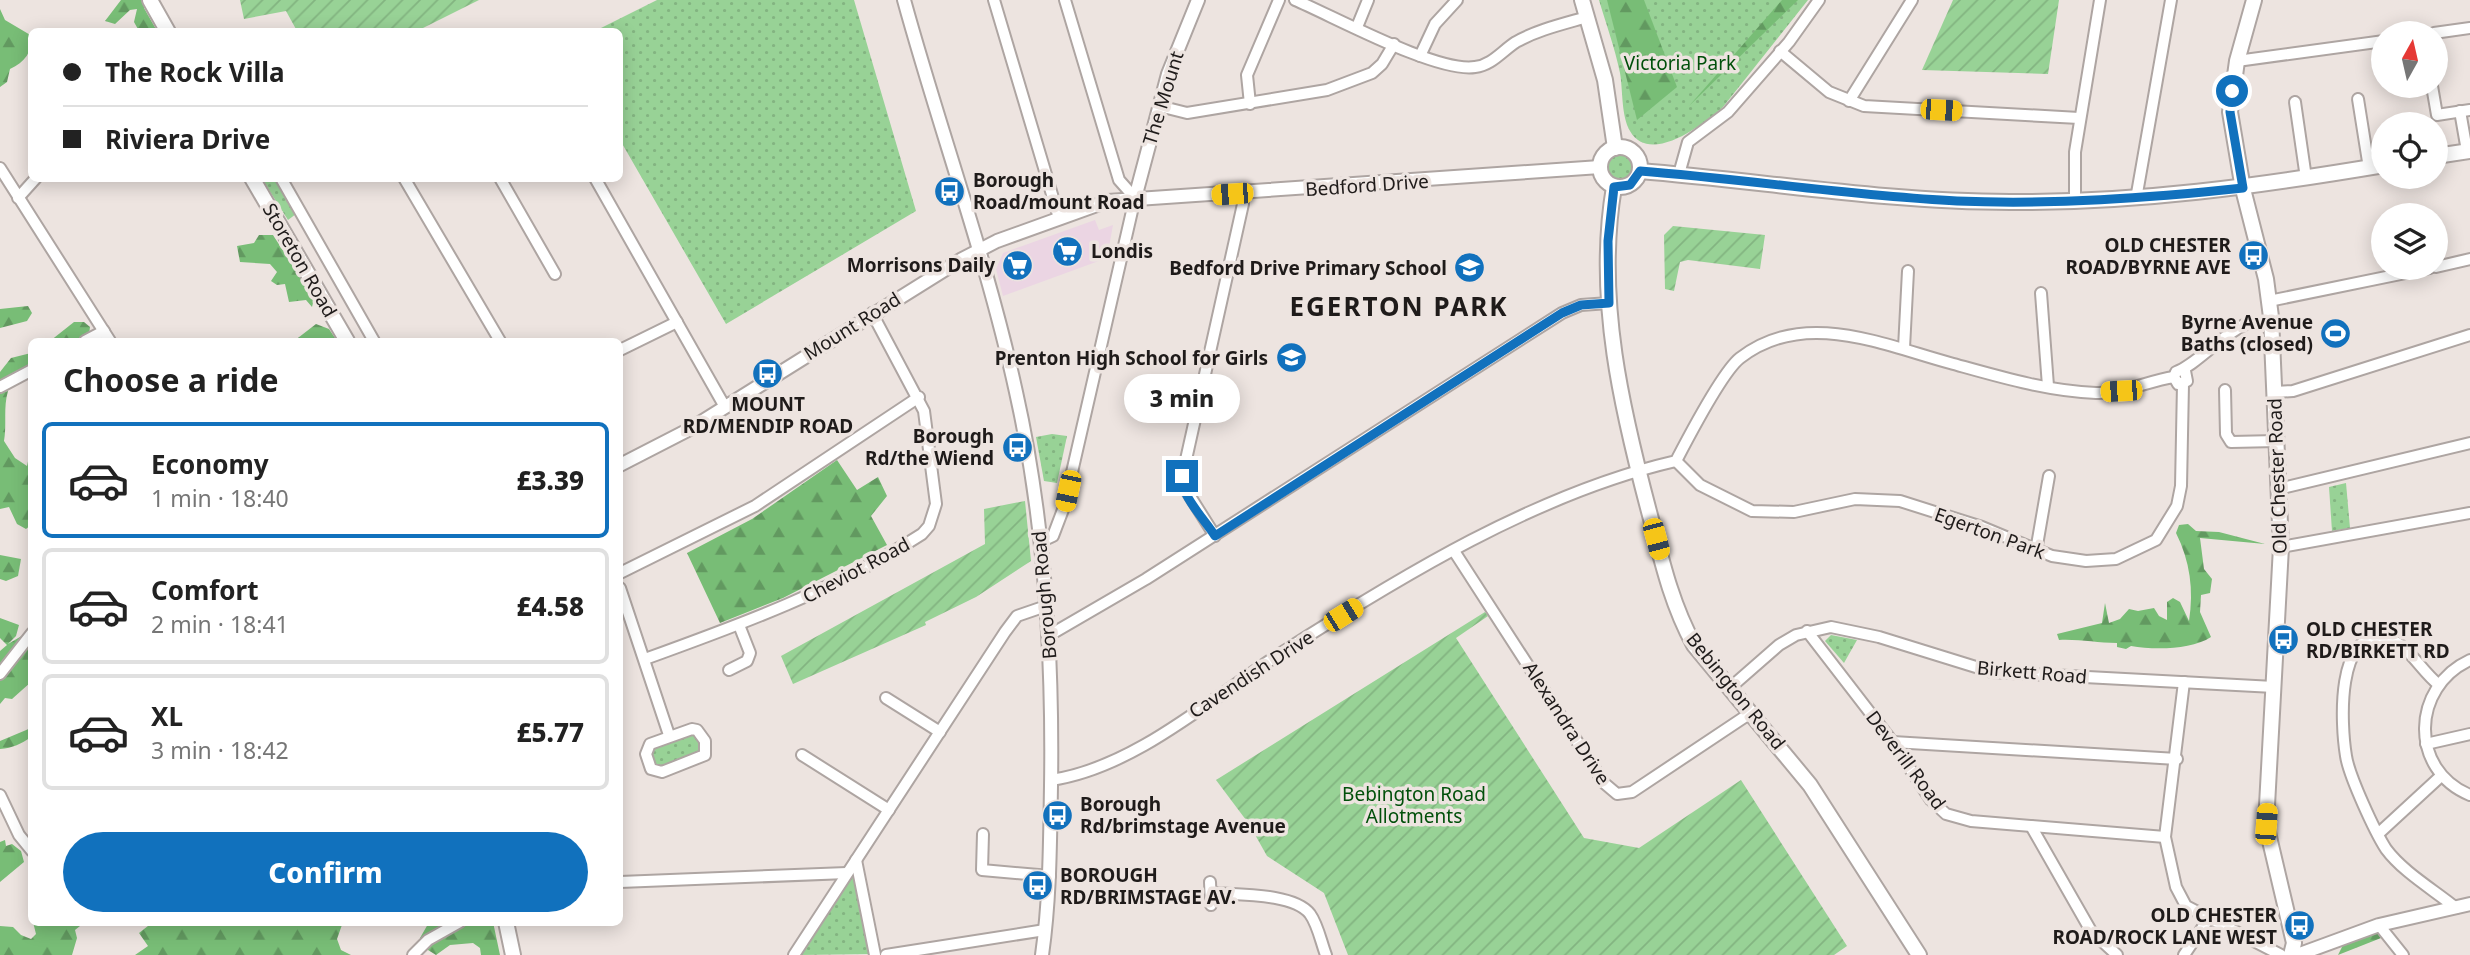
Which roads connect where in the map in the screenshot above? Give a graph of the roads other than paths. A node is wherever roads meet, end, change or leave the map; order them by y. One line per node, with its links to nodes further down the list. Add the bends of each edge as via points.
1 (150, 0): 18 (main road)
2 (904, 0): 58 (street, Borough Road)
3 (994, 0): 57 (street)
4 (1065, 0): 54 (street, via 1120,182)
5 (1198, 0): 31 (street, The Mount)
6 (1279, 0): 30 (street, via 1247,75)
7 (1295, 0): 17 (street)
8 (1368, 0): 17 (street)
9 (1457, 0): 24 (street, via 1434,24)
10 (1582, 0): 16 (main road)
11 (1819, 0): 23 (street)
12 (1912, 0): 28 (street)
13 (2100, 0): 33 (street)
14 (2171, 0): 55 (street)
15 (2254, 0): 25 (main road, Old Chester Road)
16 (1587, 17): 24 (street, via 1536,33 1476,68 1447,66); 35 (main road, via 1605,80)
17 (1357, 27): 22 (street)
18 (166, 28)
19 (2470, 28): 20 (street)
20 (2448, 31)
21 (2371, 43): 25 (street)
22 (1394, 44): 24 (street); 30 (street, via 1382,64 1349,83)
23 (1780, 51): 28 (street, via 1829,92); 42 (street, via 1728,112 1688,142)
24 (1420, 56)
25 (2237, 61): 51 (main road, Old Chester Road, via 2230,112)
26 (2434, 98): 32 (street, via 2437,115)
27 (2358, 99): 34 (street)
28 (1849, 102): 33 (street)
29 (2295, 102): 43 (street)
30 (1250, 104): 31 (street, via 1187,113)
31 (1159, 106): 54 (street, The Mount)
32 (2465, 110): 36 (street)
33 (2079, 118): 56 (street)
34 (2371, 147)
35 (1615, 148): 38 (main road, via 1605,154); 41 (main road, via 1633,152)
36 (2468, 151): 37 (main road)
37 (2448, 154)
38 (1600, 167): 50 (main road, via 1603,178); 52 (street, Bedford Drive)
39 (2371, 167): 43 (main road)
40 (0, 168): 53 (street)
41 (1640, 171): 42 (main road); 50 (main road, via 1630,185)
42 (1679, 174): 56 (main road, via 1917,199)
43 (2306, 178): 51 (main road)
44 (33, 182): 53 (street)
45 (254, 182): 72 (main road, Storeton Road)
46 (283, 182): 73 (street, Storeton Road)
47 (406, 182): 74 (street)
48 (501, 182): 62 (street)
49 (597, 182): 68 (street)
50 (1614, 187): 66 (main road, Bebington Road, via 1608,241)
51 (2243, 188): 55 (main road); 65 (main road, Old Chester Road)
52 (1242, 194): 54 (street, Bedford Drive); 95 (street, via 1181,482)
53 (19, 198): 71 (street)
54 (1135, 198): 57 (street, Mount Road, via 1104,202); 96 (street, via 1064,507 1053,536)
55 (2136, 199): 56 (main road)
56 (2075, 201)
57 (1059, 218): 58 (street, Mount Road)
58 (978, 250): 67 (street, Mount Road); 96 (street, Borough Road, via 1017,393)
59 (2470, 260): 60 (street)
60 (2448, 265)
61 (1908, 271): 75 (street)
62 (555, 274)
63 (2371, 280): 65 (street)
64 (2041, 293): 81 (street)
65 (2269, 301): 84 (main road, Old Chester Road)
66 (1609, 303): 91 (main road, Bebington Road, via 1625,421); 95 (street, via 1581,305 1562,313)
67 (872, 313): 85 (street, Cheviot Road); 86 (street, Mount Road)
68 (677, 322): 76 (street); 86 (street)
69 (2244, 325): 77 (street, via 2203,351)
70 (2470, 335): 84 (street, via 2292,391)
71 (107, 336)
72 (345, 338)
73 (372, 338)
74 (498, 338)
75 (1904, 348): 81 (street); 89 (street, via 1815,332 1761,346 1739,358)
76 (623, 349)
77 (2185, 371): 79 (street); 80 (street, Egerton Park, via 2188,375)
78 (28, 372): 82 (street)
79 (2174, 377): 80 (street); 81 (street, via 2096,393)
80 (2183, 384): 99 (street, Egerton Park, via 2178,506 2156,540 2116,559 2086,561)
81 (2048, 386)
82 (0, 387)
83 (2225, 390): 87 (street, via 2226,434 2231,442)
84 (2274, 392): 87 (main road, Old Chester Road)
85 (919, 397): 100 (street, via 755,506); 103 (street, Cheviot Road, via 936,504 929,526 859,573)
86 (725, 407): 90 (street, Mount Road)
87 (2277, 441): 93 (main road, Old Chester Road)
88 (2470, 443): 93 (street)
89 (1676, 461): 91 (street); 99 (street, Egerton Park, via 1700,485 1752,511 1794,512 1855,499 1900,501 1982,527)
90 (623, 464)
91 (1638, 470): 98 (street, Cavendish Drive); 113 (main road, Bebington Road, via 1682,624)
92 (2049, 476): 99 (street, via 2052,492)
93 (2278, 489): 97 (main road, Old Chester Road)
94 (2470, 513): 97 (street)
95 (1215, 536): 105 (street)
96 (1040, 542): 102 (street, Borough Road)
97 (2281, 547): 114 (main road, Old Chester Road)
98 (1454, 551): 116 (street, Alexandra Drive, via 1604,783 1617,794 1632,792); 125 (street, Cavendish Drive, via 1304,639 1145,743 1101,768)
99 (2036, 551)
100 (623, 572)
101 (623, 597): 107 (street)
102 (1046, 606): 105 (street, Borough Road); 117 (street, via 1017,616)
103 (739, 625): 107 (street, Cheviot Road); 109 (street, via 750,653 747,661)
104 (1807, 631): 111 (street, Birkett Road, via 1850,629 1992,672); 113 (street, Birkett Road, via 1779,645); 120 (street, Deverill Road)
105 (1048, 636): 125 (street, Borough Road)
106 (28, 638): 110 (street)
107 (645, 659): 119 (street)
108 (2470, 660): 112 (street)
109 (729, 670)
110 (0, 674)
111 (2184, 682): 114 (street, Birkett Road); 123 (street)
112 (2438, 684): 121 (street, via 2426,709); 131 (street, via 2388,638 2364,642 2350,661 2343,716 2346,757)
113 (1731, 687): 116 (main road, Bebington Road)
114 (2274, 687): 146 (main road, Old Chester Road, via 2266,824 2294,943)
115 (886, 698): 117 (street)
116 (1752, 712): 154 (main road, Bebington Road, via 1810,785)
117 (940, 732): 128 (street)
118 (2470, 734): 121 (street)
119 (669, 735): 119 (street, via 697,730 705,741 705,755 655,772 648,763 648,747)
120 (1893, 742): 123 (street); 129 (street, Deverill Road, via 1931,800 1946,814 1970,821)
121 (2426, 744): 124 (street)
122 (802, 755): 128 (street)
123 (2177, 759): 132 (street)
124 (2441, 776): 127 (street); 131 (street)
125 (1051, 780): 136 (street, Borough Road)
126 (0, 795): 133 (street)
127 (2470, 795)
128 (889, 810): 134 (street)
129 (2031, 826): 132 (street, Deverill Road); 155 (street, via 2091,931)
130 (983, 834): 136 (street, via 982,870)
131 (2378, 834): 140 (street, via 2387,850)
132 (2165, 837): 141 (street, via 2182,902)
133 (28, 846)
134 (856, 860): 135 (street); 150 (street)
135 (847, 873): 137 (street); 149 (street)
136 (1050, 876): 145 (street, Borough Road)
137 (623, 882)
138 (2470, 904): 140 (street)
139 (1211, 905): 153 (street, via 1211,888 1303,906 1313,917)
140 (2456, 908): 142 (street)
141 (2209, 918): 146 (street); 156 (street)
142 (2379, 925): 146 (street, via 2300,954); 157 (street)
143 (453, 926): 147 (street, via 428,940)
144 (507, 926): 148 (main road)
145 (1045, 930): 151 (street); 152 (street, Borough Road)
146 (2288, 954)
147 (414, 955)
148 (513, 955)
149 (794, 955)
150 (874, 955)
151 (886, 955)
152 (1042, 955)
153 (1326, 955)
154 (1919, 955)
155 (2117, 955)
156 (2184, 955)
157 (2403, 955)

